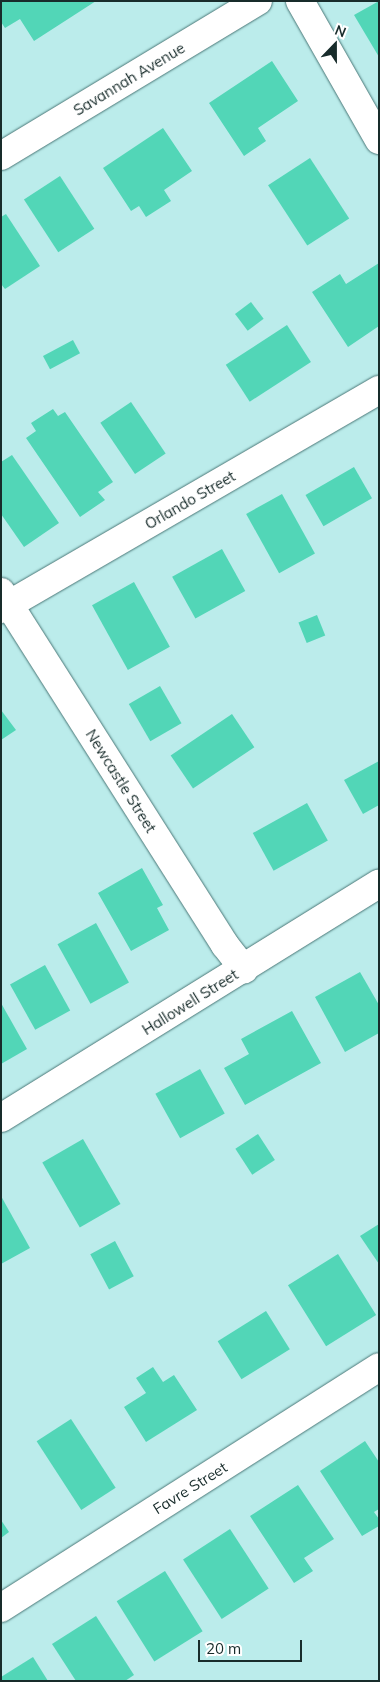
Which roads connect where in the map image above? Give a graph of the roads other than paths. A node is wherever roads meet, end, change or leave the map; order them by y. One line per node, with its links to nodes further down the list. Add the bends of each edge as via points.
1 (258, 1): 4 (street, Savannah Avenue)
2 (300, 1): 3 (street)
3 (379, 140)
4 (1, 156)
5 (379, 390): 6 (street, Orlando Street)
6 (4, 602): 8 (street, Newcastle Street, via 225,945)
7 (379, 884): 8 (street, Hallowell Street)
8 (244, 969): 9 (street, Hallowell Street)
9 (1, 1118)
10 (379, 1367): 11 (street, Favre Street)
11 (1, 1608)

